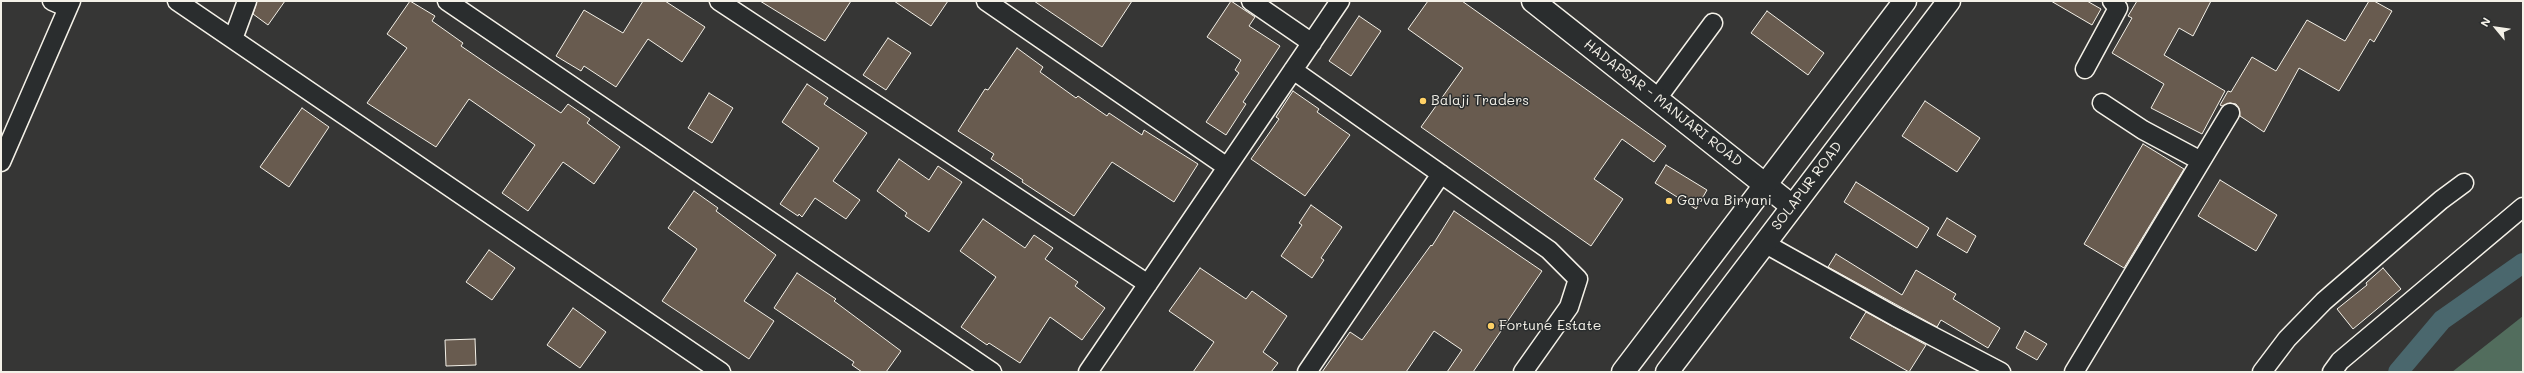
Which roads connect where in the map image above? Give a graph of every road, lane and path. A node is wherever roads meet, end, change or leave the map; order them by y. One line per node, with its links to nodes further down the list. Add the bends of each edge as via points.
1 (177, 1): 14 (street)
2 (247, 1): 14 (street)
3 (447, 1): 33 (street)
4 (719, 1): 30 (street)
5 (986, 1): 23 (street)
6 (1251, 1): 15 (street)
7 (1340, 1): 15 (street)
8 (1533, 1): 18 (main road, HADAPSAR - MANJARI ROAD)
9 (1905, 1): 26 (main road)
10 (1949, 1): 27 (main road, SOLAPUR ROAD)
11 (2112, 1): 16 (street, via 2118,8)
12 (64, 3): 22 (street)
13 (1713, 23): 18 (street)
14 (233, 39): 31 (street)
15 (1312, 43): 17 (street)
16 (2085, 69)
17 (1293, 70): 23 (street); 24 (street)
18 (1656, 100): 26 (main road, HADAPSAR - MANJARI ROAD)
19 (2102, 103): 21 (street, via 2143,130)
20 (2230, 113): 21 (street)
21 (2201, 161): 39 (street)
22 (1, 162)
23 (1227, 168): 30 (street)
24 (1441, 174): 35 (street); 36 (street, via 1549,250 1578,279 1569,307)
25 (2464, 183): 40 (street, via 2324,301 2287,339)
26 (1765, 184): 27 (main road, HADAPSAR - MANJARI ROAD); 37 (main road)
27 (1792, 206): 29 (main road, SOLAPUR ROAD)
28 (2523, 207): 41 (street, via 2340,361)
29 (1764, 243): 32 (street); 38 (main road, SOLAPUR ROAD)
30 (1148, 284): 34 (street)
31 (715, 370)
32 (1993, 370)
33 (992, 372)
34 (1088, 372)
35 (1307, 372)
36 (1523, 372)
37 (1624, 372)
38 (1667, 372)
39 (2074, 372)
40 (2262, 372)
41 (2332, 372)

